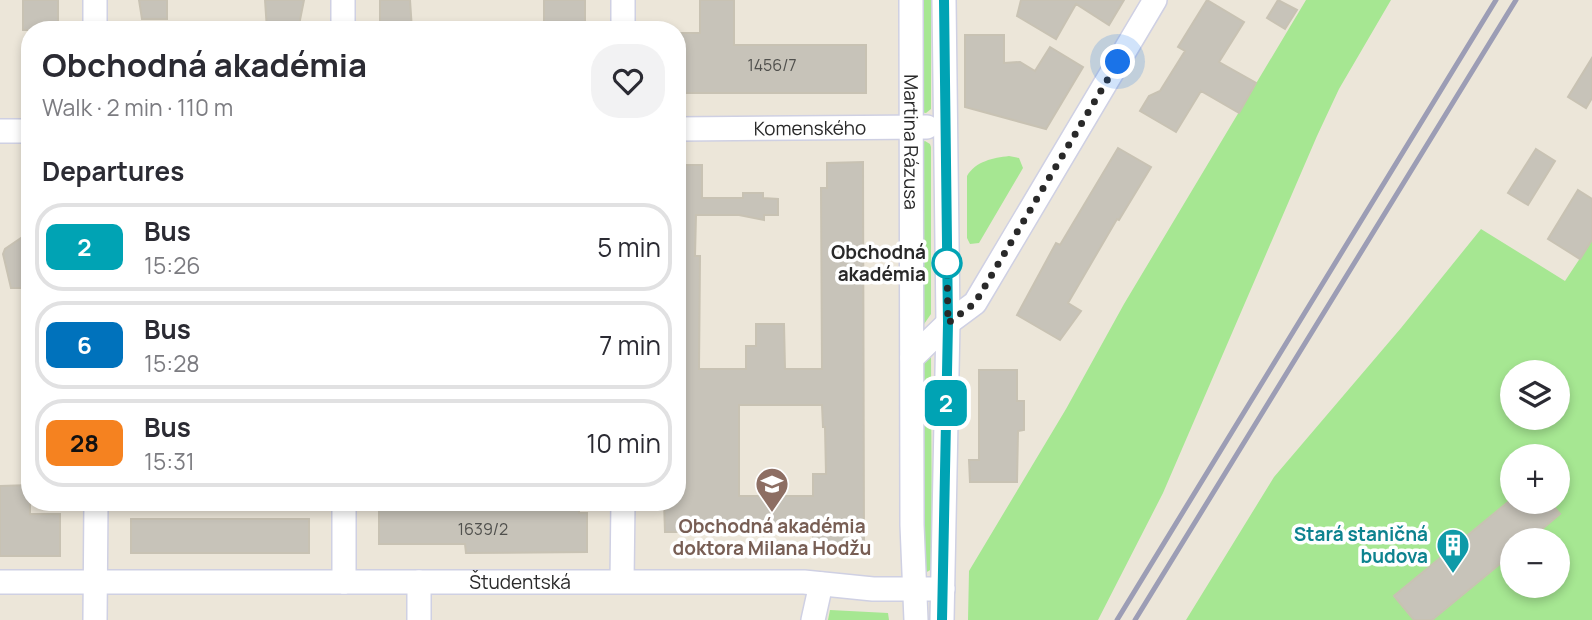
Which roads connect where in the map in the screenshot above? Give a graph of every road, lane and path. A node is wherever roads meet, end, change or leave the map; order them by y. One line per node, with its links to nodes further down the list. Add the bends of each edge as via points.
1 (95, 0): 7 (street)
2 (342, 0): 8 (street)
3 (623, 0): 9 (street)
4 (911, 0): 11 (street, Martina Rázusa)
5 (944, 0): 10 (street, Martina Rázusa)
6 (1155, 0): 15 (street, via 975,303)
7 (95, 21)
8 (342, 21)
9 (623, 21)
10 (944, 126): 11 (street, Komenského); 15 (street, Martina Rázusa)
11 (912, 127): 12 (street, Komenského); 16 (street, Martina Rázusa)
12 (686, 129)
13 (0, 131): 14 (street)
14 (21, 131)
15 (948, 323): 16 (street); 27 (street, Martina Rázusa)
16 (912, 358): 26 (street, Martina Rázusa)
17 (96, 511): 20 (street)
18 (344, 511): 23 (street)
19 (623, 511): 21 (street)
20 (97, 581): 22 (street, Študentská); 23 (street, Študentská); 28 (street)
21 (622, 581): 24 (street, Študentská); 25 (street, Študentská)
22 (0, 582)
23 (344, 582): 24 (street, Študentská)
24 (419, 582): 29 (street)
25 (821, 584): 26 (street, Študentská); 30 (street)
26 (913, 589): 27 (street, Študentská); 31 (street, Martina Rázusa)
27 (943, 589): 32 (street, Martina Rázusa)
28 (95, 620)
29 (419, 620)
30 (813, 620)
31 (916, 620)
32 (942, 620)

